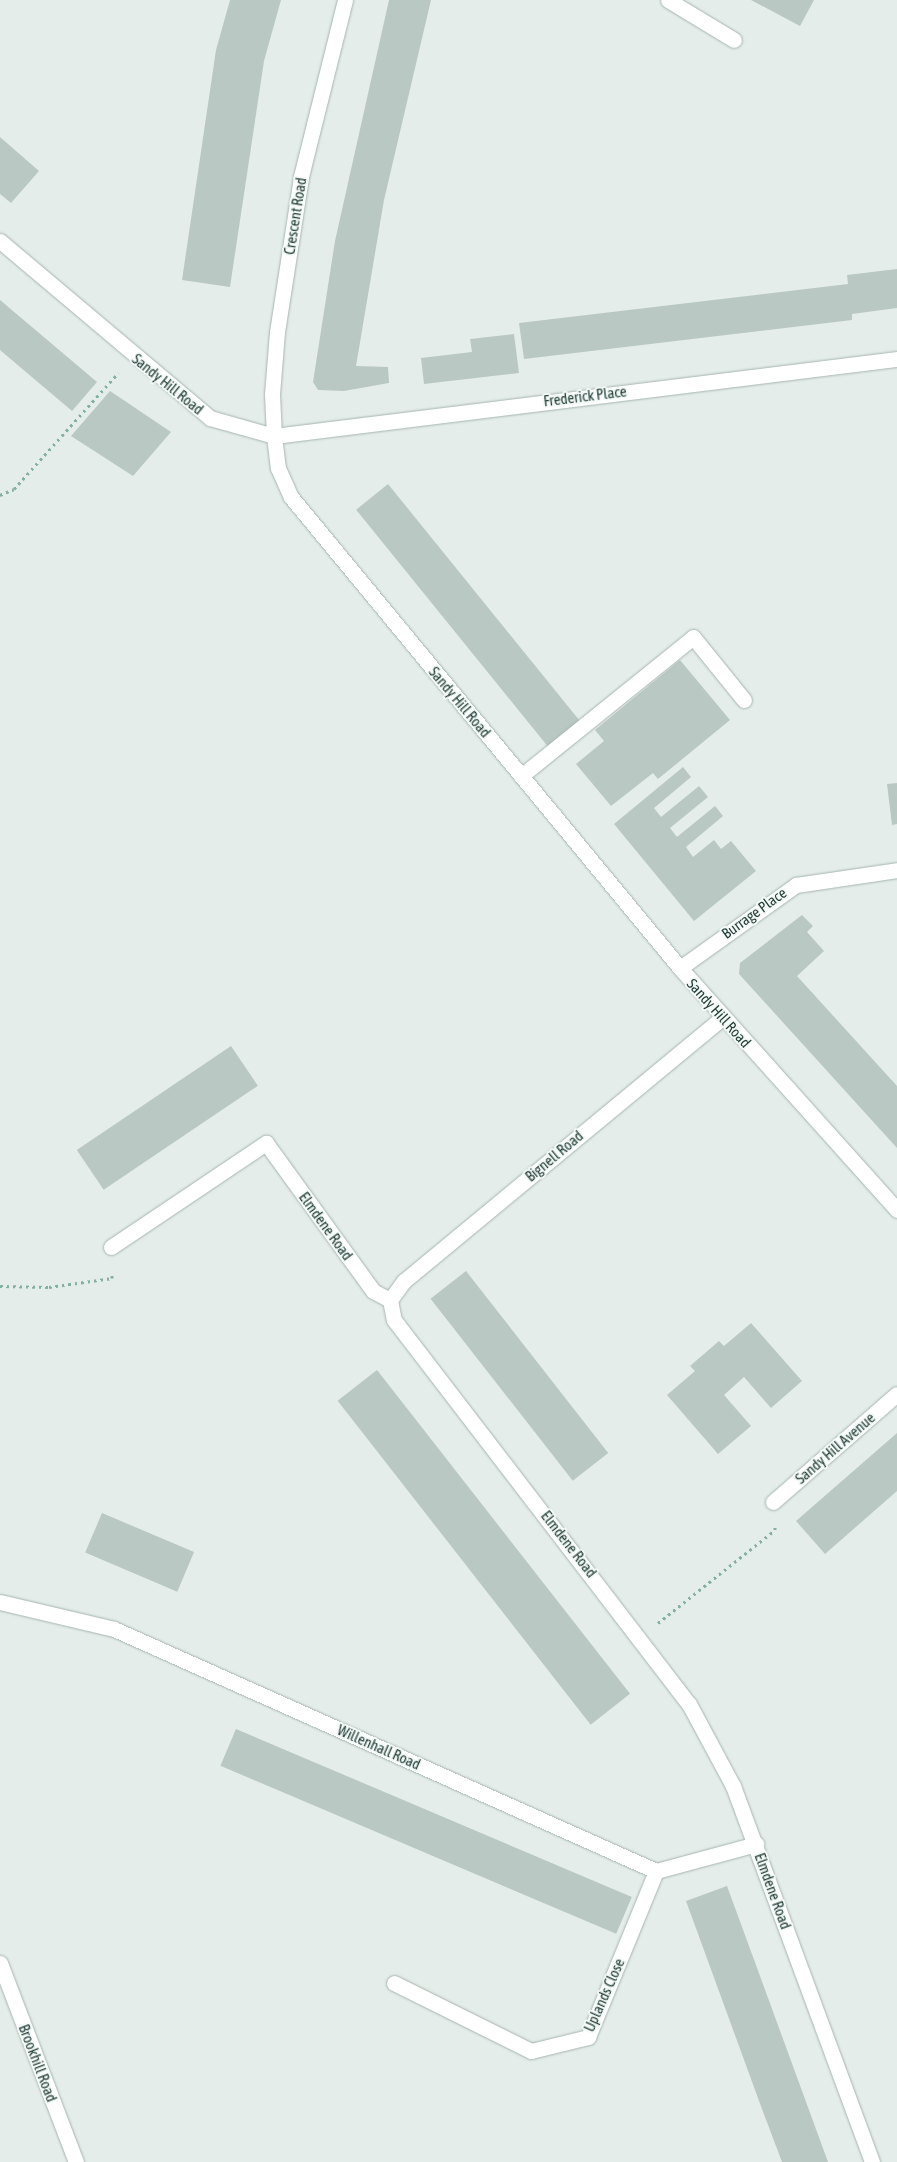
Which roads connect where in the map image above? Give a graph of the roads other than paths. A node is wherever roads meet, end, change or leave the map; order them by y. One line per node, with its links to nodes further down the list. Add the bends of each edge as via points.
1 (344, 0): 6 (street, Crescent Road, via 301,177 277,332 272,394)
2 (668, 0): 3 (street)
3 (734, 40)
4 (0, 240): 6 (street, Sandy Hill Road, via 210,418)
5 (897, 359): 6 (street, Frederick Place)
6 (274, 436): 8 (street, Sandy Hill Road, via 278,468 291,497)
7 (744, 700): 8 (street, via 693,637)
8 (521, 776): 10 (street, Sandy Hill Road)
9 (897, 870): 10 (street, Burrage Place, via 796,885)
10 (680, 968): 11 (street, Sandy Hill Road)
11 (723, 1017): 12 (street, Sandy Hill Road); 14 (street, Bignell Road, via 404,1281)
12 (897, 1210)
13 (111, 1247): 14 (street, Elmdene Road, via 266,1143 373,1291)
14 (390, 1300): 18 (street, Elmdene Road, via 394,1320 641,1636 689,1704 733,1786)
15 (897, 1394): 16 (street, Sandy Hill Avenue)
16 (773, 1502)
17 (0, 1602): 19 (street, Willenhall Road, via 114,1628)
18 (756, 1844): 19 (street); 23 (street, Elmdene Road)
19 (656, 1871): 21 (street, Uplands Close, via 588,2036 531,2051)
20 (0, 1963): 22 (street, Brookhill Road)
21 (394, 1983)
22 (76, 2162)
23 (872, 2162)

